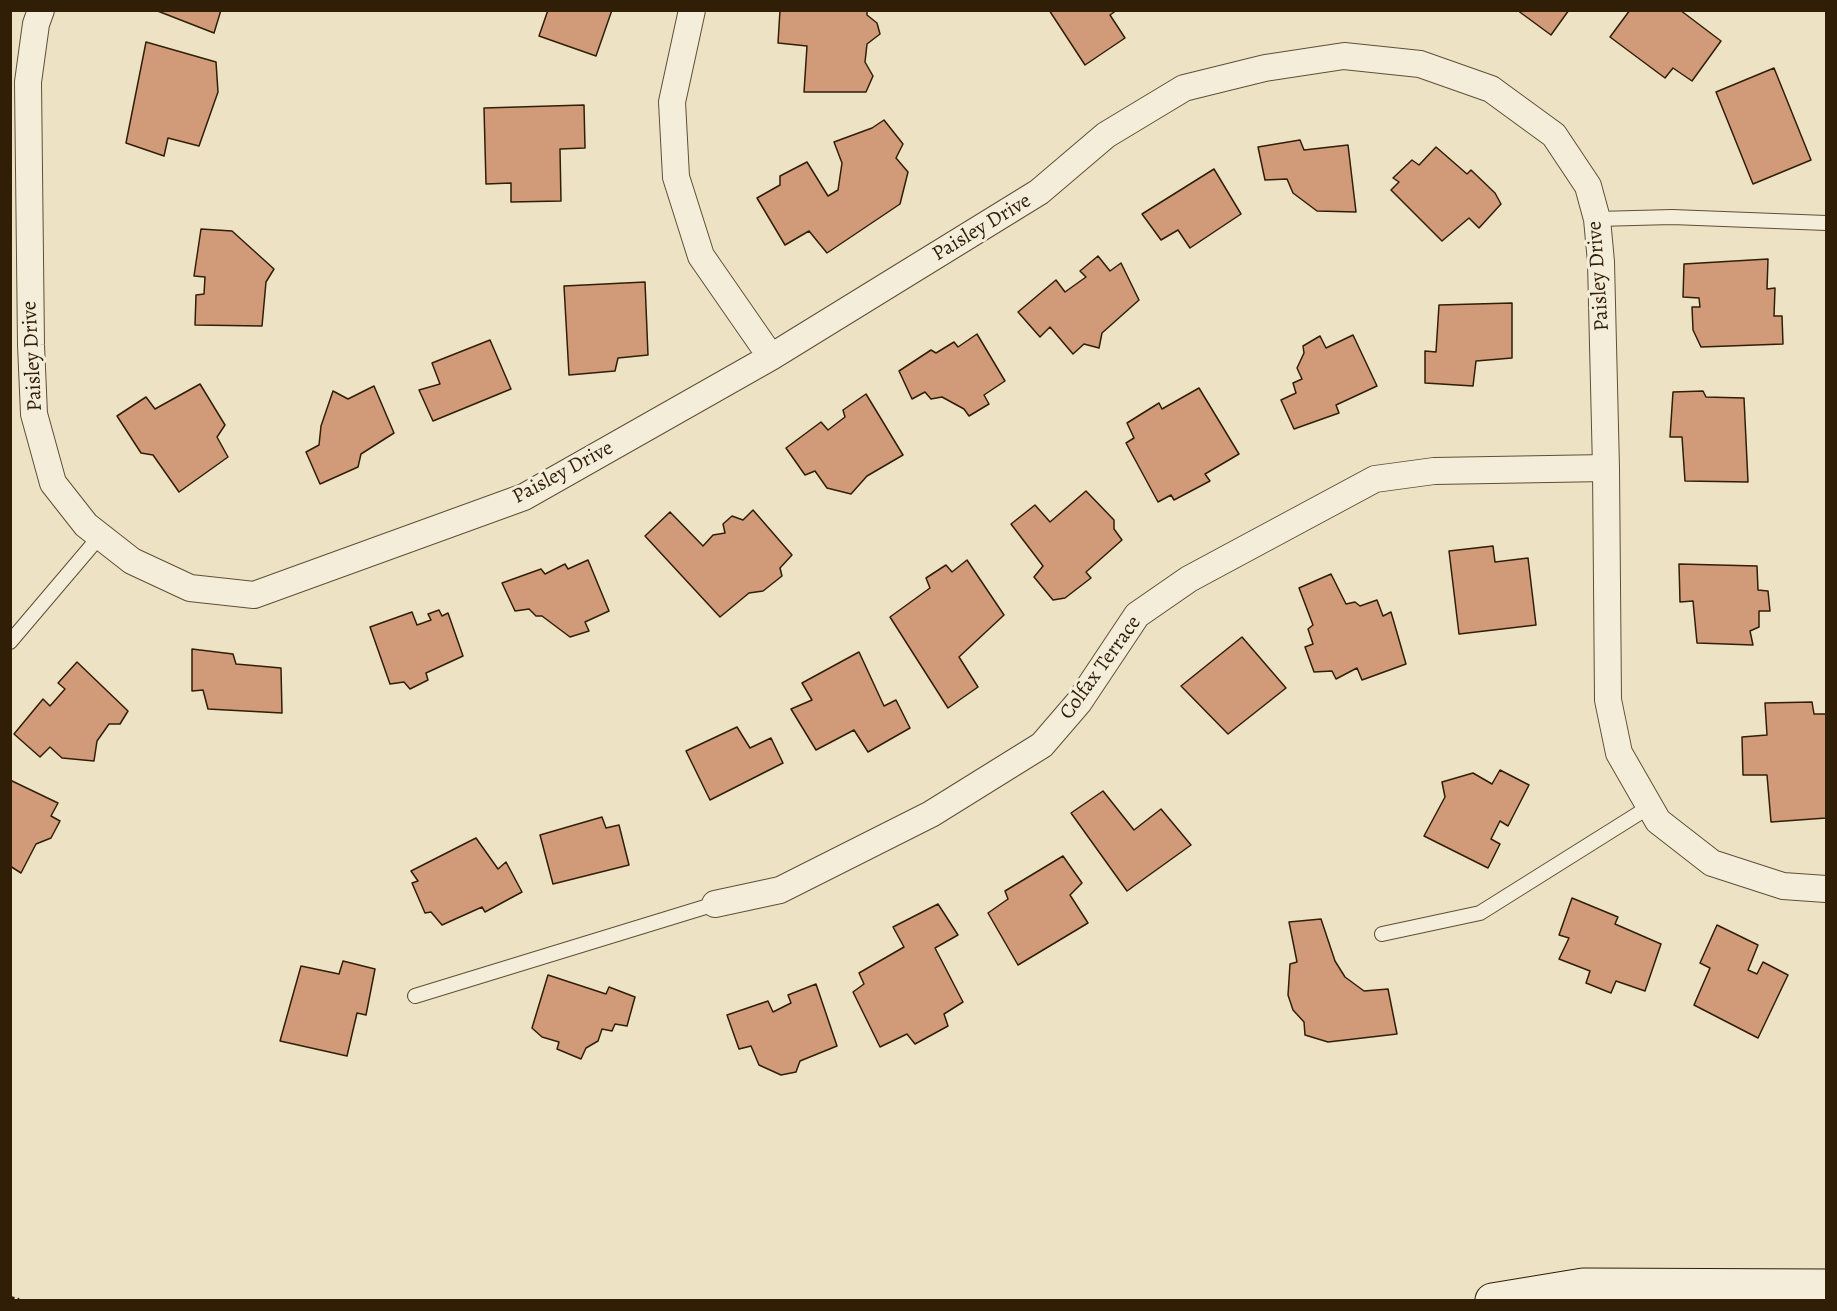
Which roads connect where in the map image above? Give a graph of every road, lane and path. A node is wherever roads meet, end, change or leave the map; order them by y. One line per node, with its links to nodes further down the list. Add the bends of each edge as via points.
1 (41, 10): 7 (street, Paisley Drive, via 28,82 34,414 53,483)
2 (692, 10): 5 (street, via 672,102 676,177 701,256)
3 (1598, 219): 4 (lane, via 1672,217); 5 (street, Paisley Drive, via 1588,186 1554,135 1491,89 1420,63 1344,56 1265,68 1184,88 1106,135 1039,192); 6 (street, Paisley Drive)
4 (1827, 223)
5 (771, 357): 7 (street, Paisley Drive, via 524,497 254,595 190,588 132,561)
6 (1606, 468): 9 (street, Paisley Drive, via 1608,700 1619,753); 11 (street, Colfax Terrace, via 1434,471 1375,479 1189,579 1137,615 1079,702 1042,745 931,814 780,890)
7 (100, 537): 8 (lane)
8 (10, 642)
9 (1649, 807): 10 (street, Paisley Drive, via 1658,821 1712,863 1783,886); 12 (lane, via 1480,913)
10 (1827, 889)
11 (715, 904): 13 (lane)
12 (1382, 934)
13 (415, 996)
14 (1786, 1285): 15 (street); 16 (street); 19 (street, via 1583,1285)
15 (1827, 1286)
16 (1827, 1291)
17 (10, 1298): 18 (path)
18 (19, 1300)
19 (1492, 1300)

